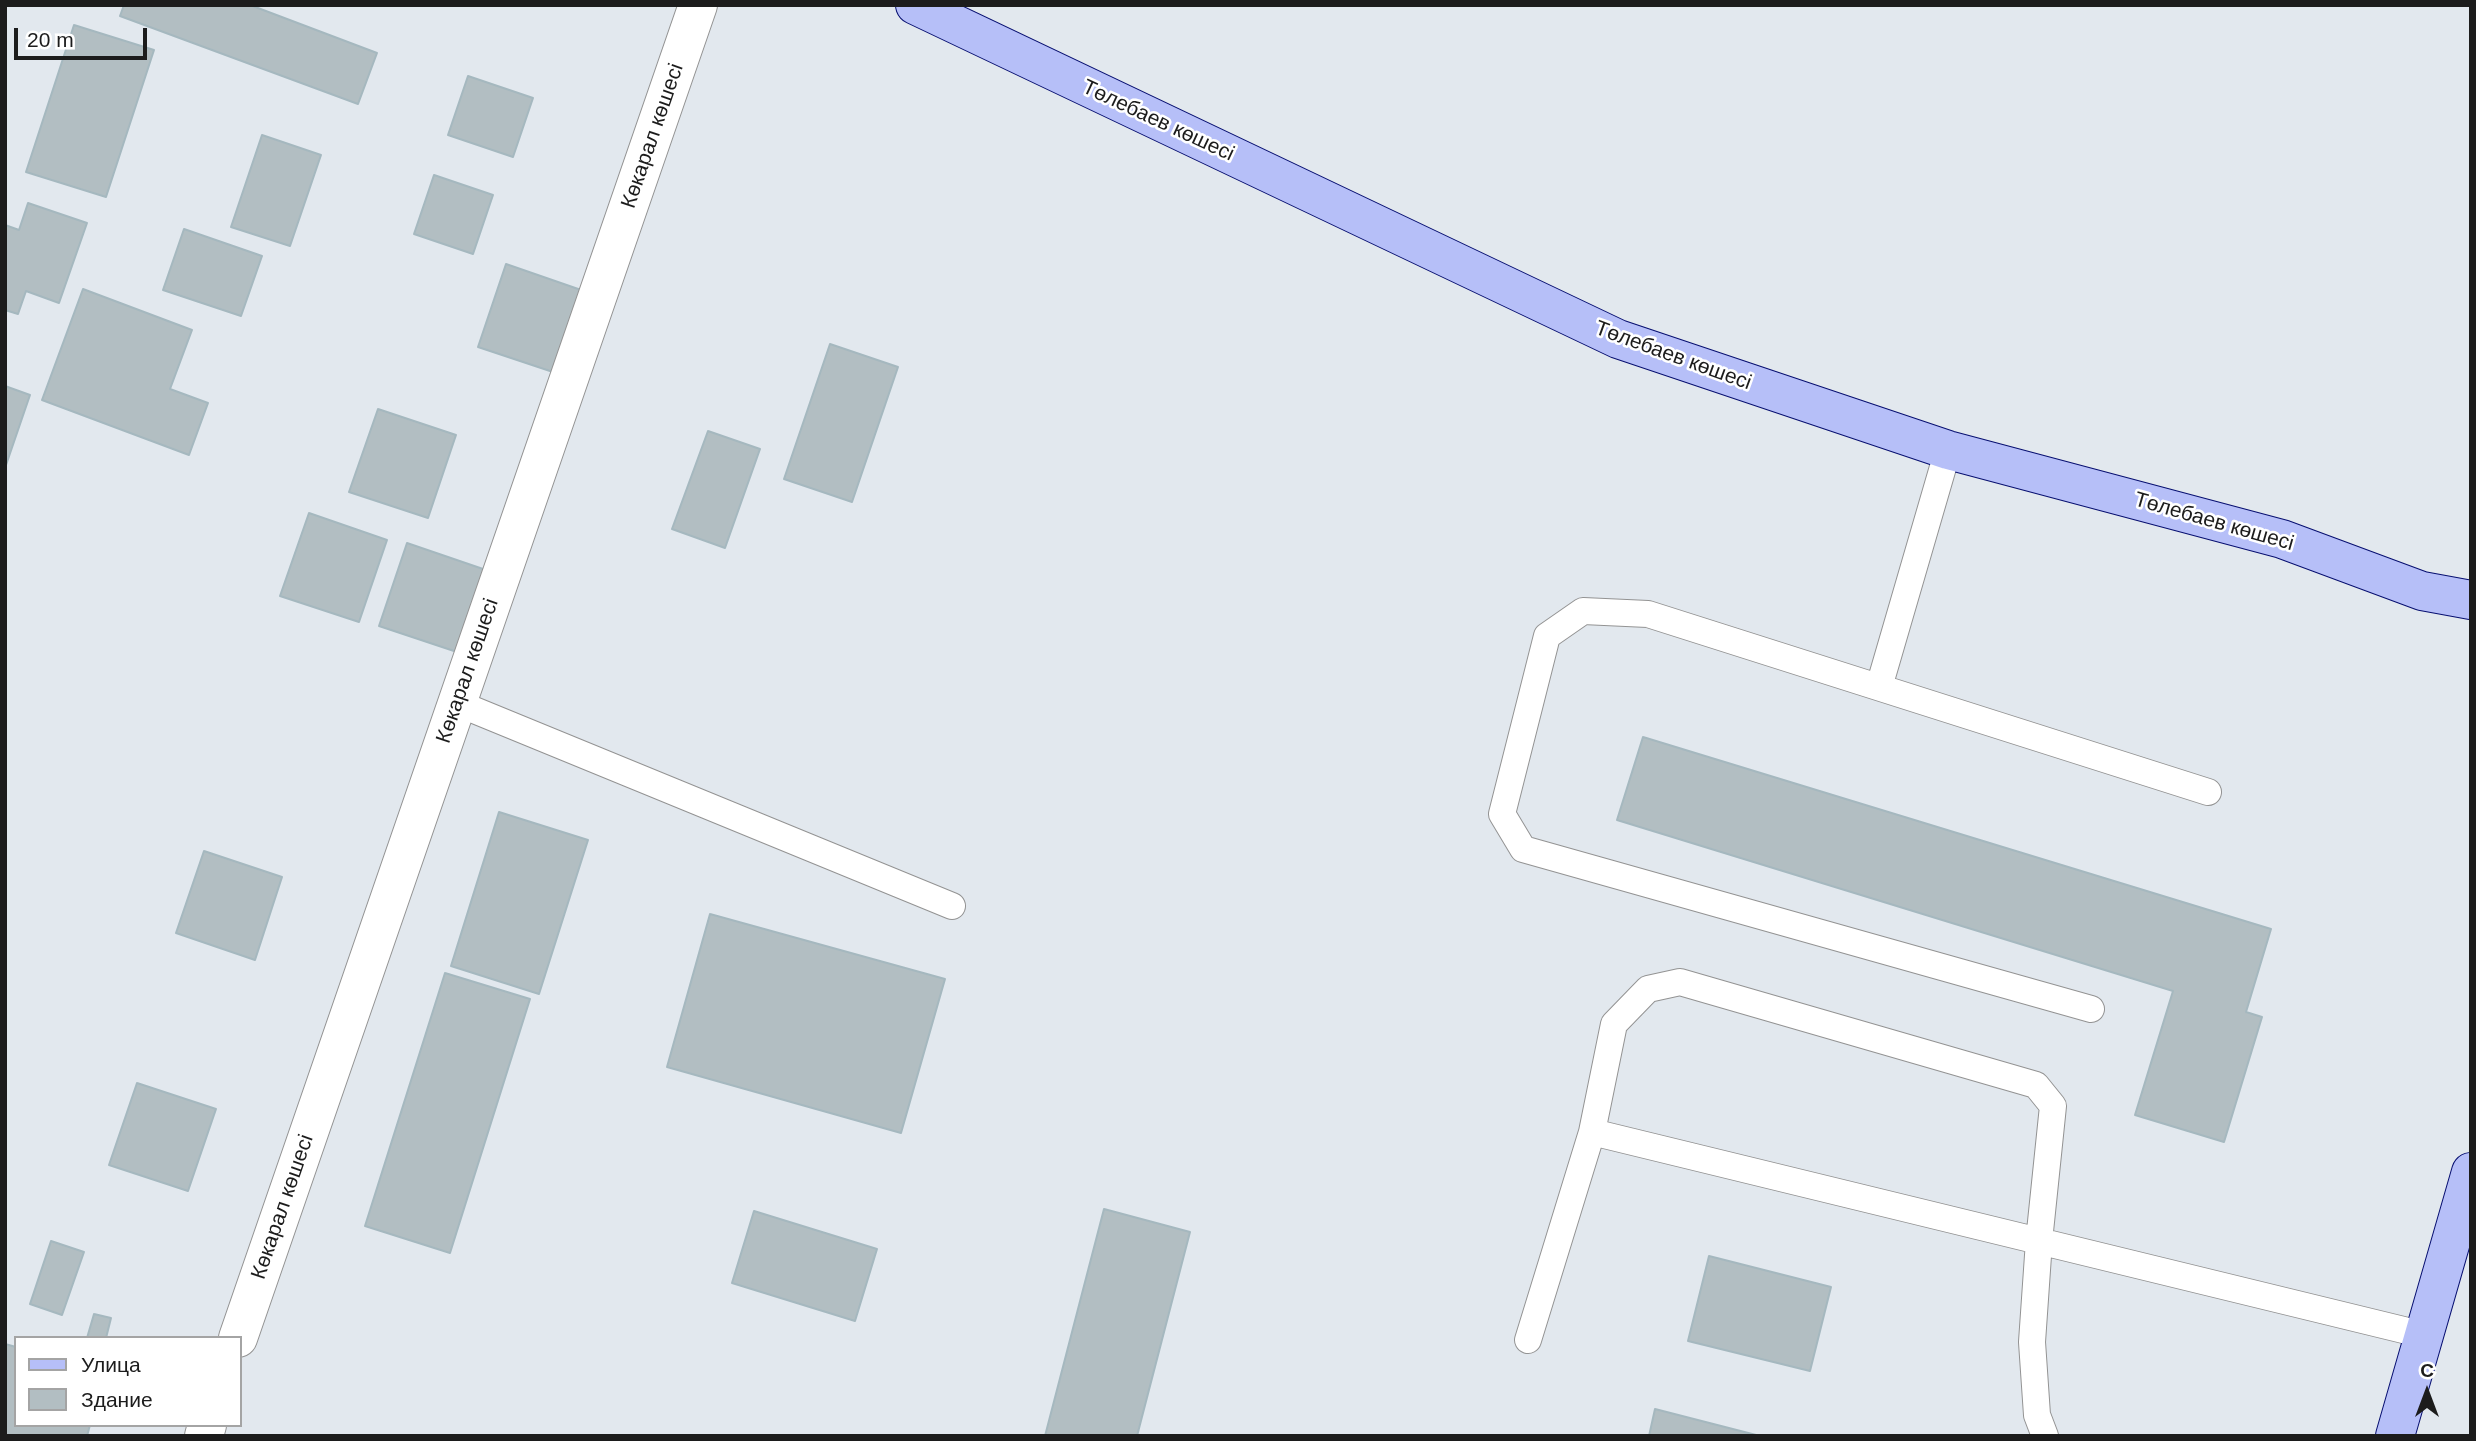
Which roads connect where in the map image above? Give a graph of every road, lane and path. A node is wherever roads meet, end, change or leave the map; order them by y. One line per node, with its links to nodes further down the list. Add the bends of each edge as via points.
1 (698, 5): 8 (street, Көкарал көшесі)
2 (915, 5): 3 (street, Төлебаев көшесі, via 1618,339)
3 (1948, 450): 4 (street, Төлебаев көшесі, via 2282,539); 7 (lane)
4 (2421, 591): 5 (street, Төлебаев көшесі); 6 (street)
5 (2471, 600)
6 (2471, 629)
7 (1878, 687): 9 (lane); 11 (lane, via 1648,614 1583,611 1547,636 1502,814 1523,849)
8 (457, 703): 10 (lane); 16 (street, Көкарал көшесі)
9 (2208, 792)
10 (952, 906)
11 (2091, 1009)
12 (1592, 1132): 14 (lane); 14 (lane, via 1614,1024 1648,989 1681,982 2036,1085 2053,1106); 17 (lane)
13 (2471, 1172): 15 (street)
14 (2039, 1241): 15 (lane); 18 (lane, via 2032,1342 2037,1415)
15 (2424, 1335): 19 (street)
16 (238, 1336)
17 (1528, 1340)
18 (2045, 1436)
19 (2395, 1436)

